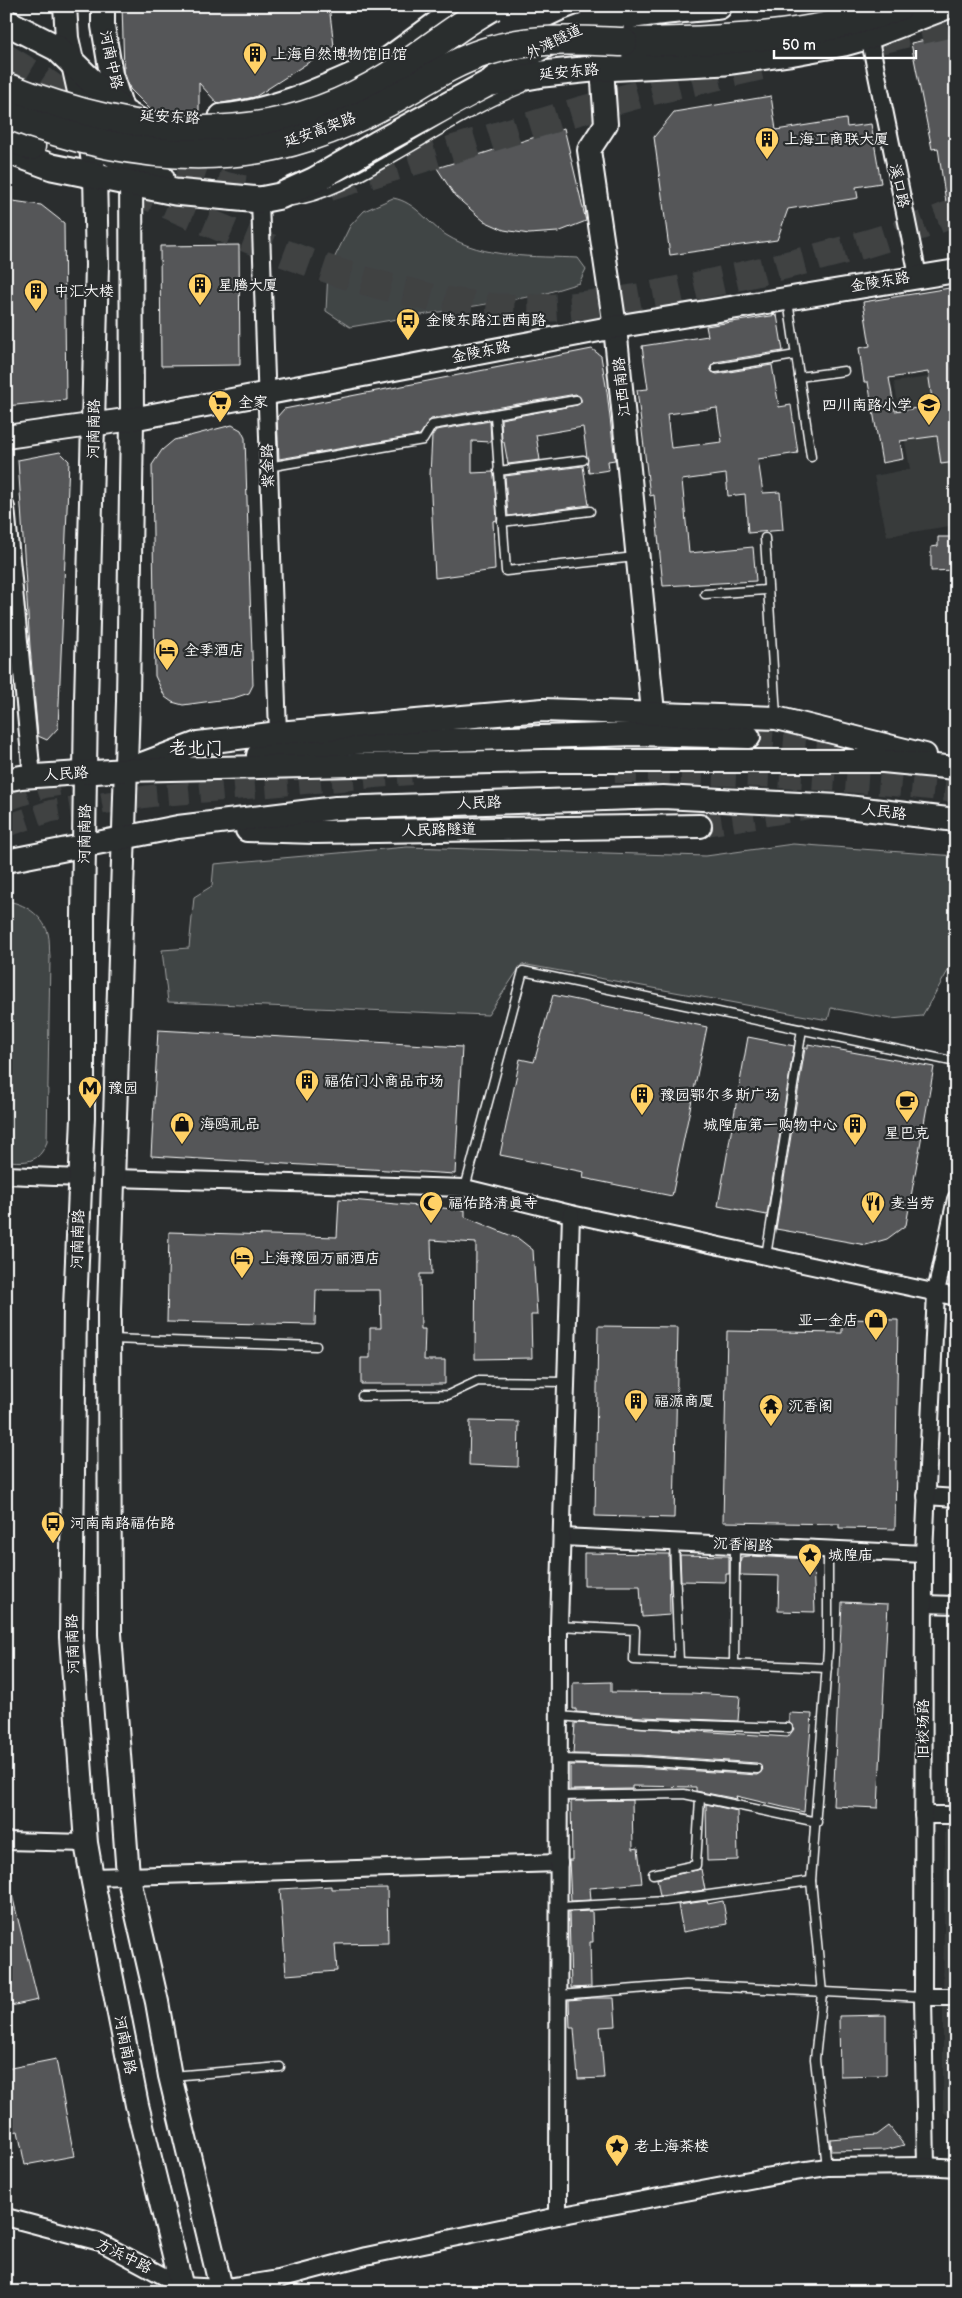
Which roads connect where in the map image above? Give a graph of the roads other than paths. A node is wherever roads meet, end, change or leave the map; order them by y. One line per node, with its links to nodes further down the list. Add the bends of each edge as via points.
1 (65, 6): 12 (main road)
2 (103, 6): 18 (main road, 河南中路, via 111,74)
3 (462, 6): 18 (main road, 延安东路, via 386,60 310,95 244,115 193,120)
4 (493, 6): 16 (highway, 延安高架路, bridge, via 354,95 318,111 267,126 215,130 137,125 58,106)
5 (719, 6): 8 (main road, 外滩隧道, via 626,16)
6 (848, 6): 11 (highway)
7 (947, 6): 9 (main road, 延安东路)
8 (593, 14): 13 (main road, 江西南路); 15 (main road, 外滩隧道)
9 (881, 19): 11 (highway, via 734,38); 13 (main road, 延安东路, via 826,47 726,62); 26 (street, 溪口路)
10 (6, 22): 12 (main road, 延安东路, via 39,37)
11 (623, 42): 17 (highway, 延安高架路, bridge, via 539,40 483,52 338,126 279,146 244,152 161,154 111,146)
12 (72, 61): 18 (main road, 延安东路); 20 (main road, 河南南路)
13 (602, 68): 14 (main road, 延安东路); 28 (main road, 江西南路, via 606,124 589,150)
14 (559, 72): 15 (main road, 延安东路); 24 (lane, via 493,102 321,194 288,202)
15 (486, 84): 24 (main road, 延安东路, via 315,180 280,196)
16 (6, 85): 20 (main road, 延安东路, via 30,94)
17 (6, 114)
18 (124, 114): 22 (main road, 河南中路)
19 (6, 136): 21 (highway)
20 (89, 136): 22 (main road, 延安东路); 23 (main road, 河南南路)
21 (19, 148): 23 (main road, 延安东路, via 52,167)
22 (132, 175): 23 (main road, 延安东路); 24 (main road, 延安东路, via 214,195); 36 (main road)
23 (95, 176): 37 (main road, 河南南路)
24 (260, 200): 33 (street, 紫金路)
25 (956, 271): 26 (main road, 金陵东路)
26 (918, 276): 27 (main road, 金陵东路)
27 (788, 297): 28 (main road, 金陵东路); 29 (lane)
28 (616, 327): 33 (main road, 金陵东路); 47 (main road, 江西南路)
29 (796, 355): 30 (lane); 32 (lane)
30 (716, 368)
31 (844, 371): 32 (lane)
32 (799, 377): 39 (lane)
33 (265, 394): 36 (main road, 金陵东路); 41 (street, 紫金路)
34 (576, 400): 35 (lane)
35 (495, 416): 41 (lane, via 432,425 423,440); 42 (lane)
36 (132, 419): 37 (main road, 金陵东路); 56 (main road)
37 (94, 425): 38 (main road, 金陵东路); 57 (main road, 河南南路)
38 (6, 436)
39 (811, 457)
40 (583, 460): 42 (lane)
41 (268, 467): 52 (street, 紫金路)
42 (498, 471): 45 (lane)
43 (6, 507): 58 (street)
44 (590, 511): 45 (lane)
45 (502, 522): 47 (lane, via 506,571)
46 (765, 538): 48 (lane)
47 (639, 557): 50 (main road, 江西南路)
48 (766, 590): 49 (lane); 51 (lane)
49 (705, 594)
50 (653, 712): 51 (main road, 人民路); 52 (main road, 人民路, via 543,710)
51 (776, 718): 54 (main road, 人民路)
52 (278, 732): 56 (main road, 人民路, via 198,743)
53 (748, 737): 56 (main road, via 636,734 354,743)
54 (956, 763)
55 (956, 768): 56 (main road, 人民路, via 883,761 544,761)
56 (125, 770): 57 (main road, 人民路); 63 (main road)
57 (86, 772): 58 (main road, 人民路); 64 (main road, 河南南路)
58 (32, 776): 59 (main road, 人民路)
59 (6, 780)
60 (956, 820): 62 (main road, 人民路, via 839,806 663,797 336,808)
61 (700, 826): 62 (main road, 人民路隧道, via 315,832)
62 (178, 828): 63 (main road, 人民路)
63 (124, 838): 64 (main road, 人民路); 70 (main road)
64 (85, 845): 65 (main road, 人民路); 69 (main road, 河南南路)
65 (6, 861)
66 (802, 1029): 67 (lane); 71 (lane, via 523,971); 74 (lane)
67 (956, 1062)
68 (6, 1175): 69 (street)
69 (80, 1178): 104 (main road, 河南南路, via 71,1637)
70 (114, 1178): 71 (street); 77 (main road)
71 (464, 1188): 73 (street)
72 (956, 1199): 75 (street, 旧校场路)
73 (571, 1214): 74 (street); 79 (street)
74 (766, 1256): 75 (street)
75 (936, 1292): 76 (street); 81 (street, 旧校场路)
76 (956, 1297)
77 (109, 1339): 78 (lane); 107 (main road, via 110,1634)
78 (316, 1346)
79 (567, 1382): 80 (lane, via 478,1381 448,1395); 83 (street)
80 (362, 1396)
81 (926, 1496): 82 (street); 87 (street, 旧校场路)
82 (956, 1498)
83 (562, 1537): 84 (street, 沉香阁路); 90 (street)
84 (674, 1542): 85 (street, 沉香阁路); 91 (lane)
85 (735, 1545): 86 (street, 沉香阁路); 92 (lane)
86 (828, 1549): 87 (street, 沉香阁路); 93 (lane)
87 (924, 1554): 88 (street, 旧校场路)
88 (924, 1604): 89 (street); 100 (street, 旧校场路)
89 (956, 1605)
90 (559, 1626): 91 (lane, via 635,1630 634,1660); 94 (street)
91 (679, 1662): 92 (lane)
92 (734, 1664): 93 (lane)
93 (827, 1668): 102 (lane)
94 (559, 1716): 95 (lane, via 643,1723); 96 (street)
95 (788, 1728)
96 (559, 1759): 97 (lane); 98 (street)
97 (757, 1769)
98 (559, 1796): 99 (lane, via 684,1794); 105 (street)
99 (700, 1798): 102 (lane); 106 (lane, via 696,1865)
100 (923, 1815): 101 (street); 113 (street, 旧校场路)
101 (956, 1815)
102 (817, 1822): 109 (lane)
103 (6, 1841): 104 (street)
104 (86, 1843): 108 (main road, 河南南路)
105 (559, 1864): 107 (street); 110 (street)
106 (653, 1874)
107 (128, 1875): 108 (street); 116 (main road)
108 (92, 1877): 122 (main road, 河南南路, via 137,2105)
109 (811, 1881): 110 (lane, via 665,1901); 111 (lane)
110 (559, 1907): 112 (street)
111 (822, 1993): 112 (lane, via 686,1985); 113 (lane); 118 (lane, via 815,2059)
112 (559, 1995): 120 (street)
113 (923, 1997): 114 (street); 117 (street, 旧校场路)
114 (956, 1997)
115 (280, 2067): 116 (lane)
116 (170, 2076): 123 (main road)
117 (926, 2166): 118 (street); 119 (street)
118 (827, 2167): 120 (street)
119 (956, 2168)
120 (558, 2216): 123 (street)
121 (6, 2217): 122 (street, 方浜中路, via 100,2242)
122 (182, 2289): 123 (street)
123 (221, 2290)

